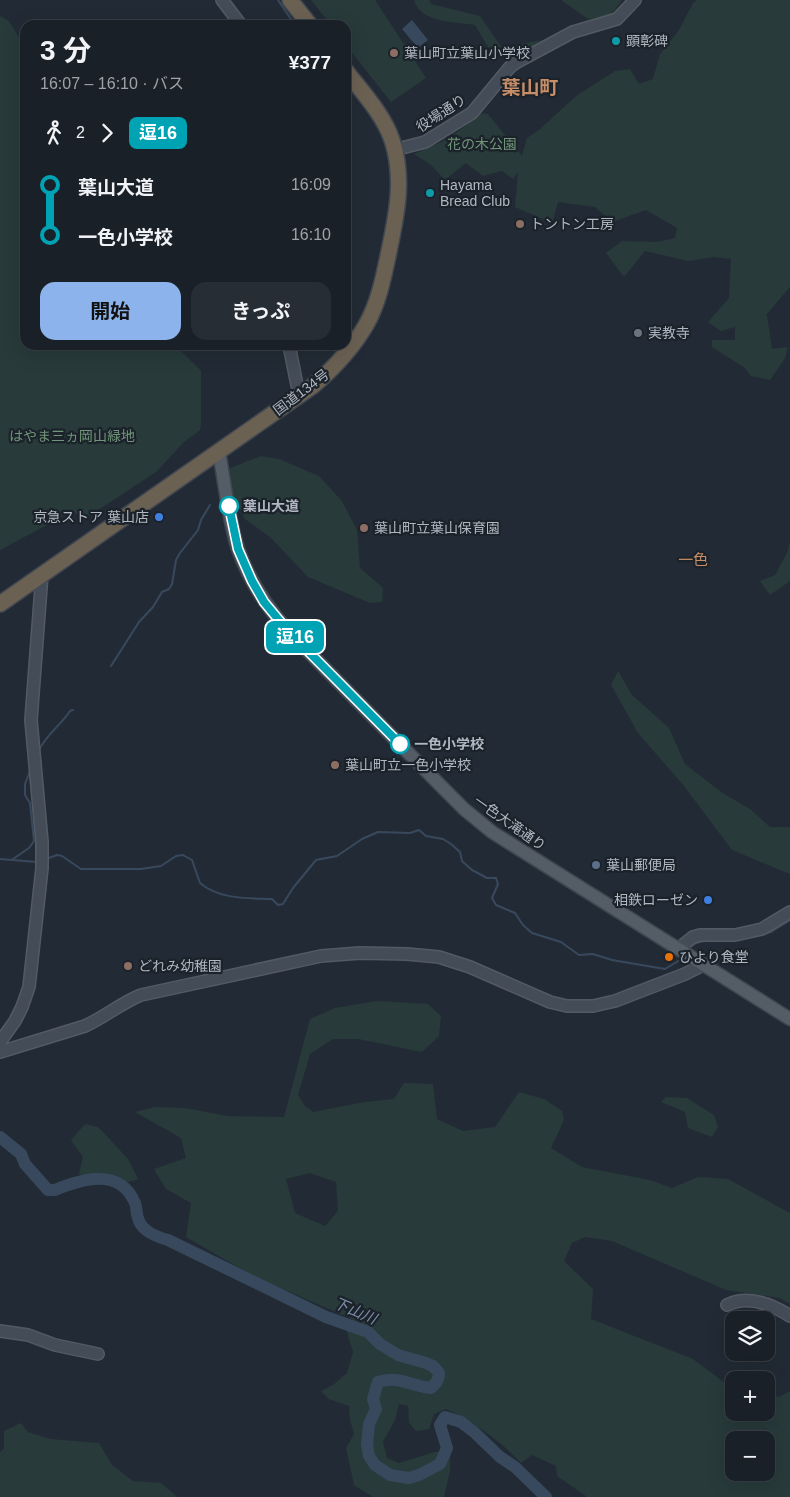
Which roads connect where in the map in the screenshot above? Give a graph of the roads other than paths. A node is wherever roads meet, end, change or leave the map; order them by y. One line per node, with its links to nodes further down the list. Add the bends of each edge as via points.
1 (222, 0): 4 (street)
2 (290, 0): 5 (highway)
3 (635, 0): 7 (street, 役場通り, via 622,15 610,22 573,32 517,62 472,113 425,142)
4 (237, 20)
5 (306, 20)
6 (351, 78): 7 (highway, 国道134号, via 378,113)
7 (394, 150): 8 (highway, 国道134号, via 399,184 395,222 378,298)
8 (351, 345)
9 (290, 350): 11 (street)
10 (348, 350): 11 (highway, 国道134号, via 329,372)
11 (299, 395): 12 (highway, 国道134号)
12 (219, 452): 13 (highway, 国道134号); 16 (main road, 一色大滝通り, via 234,532 244,565 264,602 288,631 477,820)
13 (42, 574): 14 (highway, 国道134号); 19 (street, via 31,720 42,862 29,987 15,1021)
14 (0, 604)
15 (790, 912): 16 (street, via 762,929 735,934 700,934)
16 (678, 949): 17 (main road, 一色大滝通り)
17 (703, 965): 18 (main road, 一色大滝通り); 20 (street, via 612,1002 567,1006 439,958 337,953 141,995 85,1026)
18 (790, 1019)
19 (0, 1042)
20 (0, 1052)
21 (727, 1305): 22 (street, via 735,1301 763,1302)
22 (790, 1316)
23 (0, 1331): 24 (street, via 28,1335 55,1346)
24 (98, 1354)

